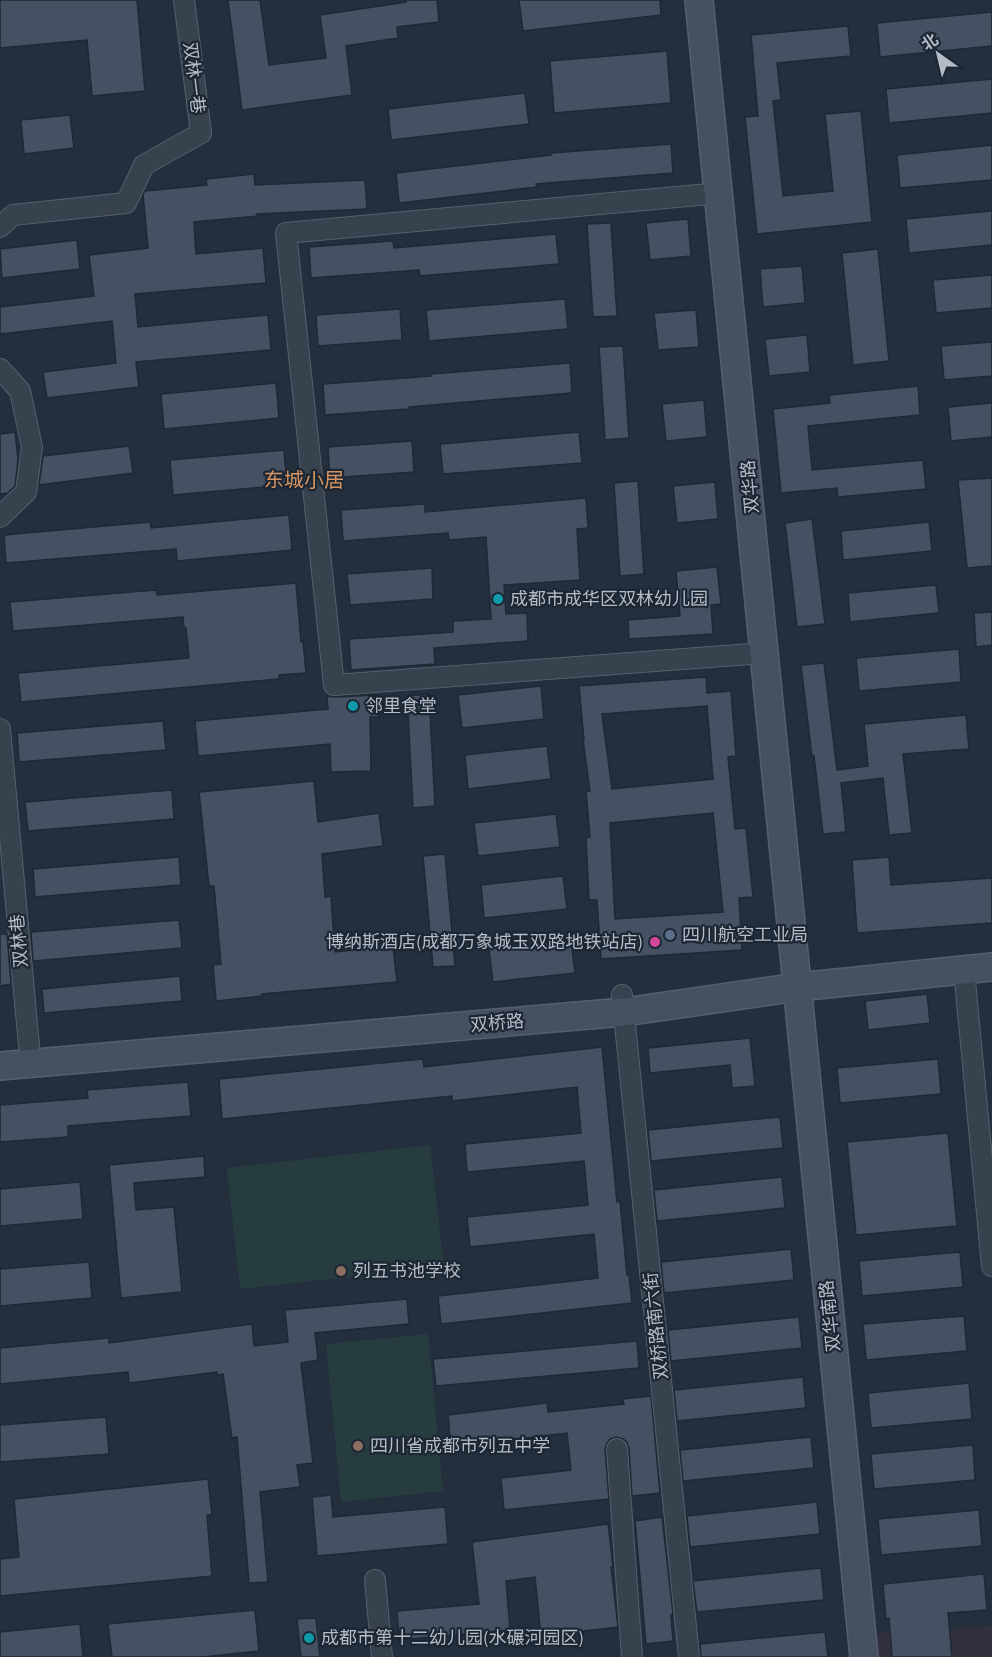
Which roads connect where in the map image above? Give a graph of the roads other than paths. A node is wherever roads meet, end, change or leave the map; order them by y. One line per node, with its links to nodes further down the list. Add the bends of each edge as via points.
1 (184, 0): 4 (street, 双林一巷, via 201,134 144,165 126,203 13,215)
2 (699, 0): 3 (main road, 双华路)
3 (720, 193): 7 (main road, 双华路); 7 (street, via 286,233 334,685)
4 (0, 227)
5 (0, 369): 6 (street, via 20,391 32,447 26,492)
6 (0, 517)
7 (765, 653): 12 (main road, 双华路)
8 (0, 729): 14 (street, 双林巷)
9 (992, 954): 12 (main road, 双桥路)
10 (992, 967): 11 (main road, 双桥路)
11 (964, 970): 12 (main road, 双桥路); 17 (street)
12 (797, 981): 13 (main road, 双桥路); 23 (main road, 双华南路)
13 (623, 1004): 14 (main road, 双桥路); 16 (main road, 双桥路); 22 (street, 双桥路南六街)
14 (29, 1046): 15 (main road, 双桥路)
15 (0, 1049)
16 (0, 1066)
17 (992, 1266)
18 (617, 1449): 21 (street)
19 (375, 1580): 20 (street)
20 (382, 1657)
21 (632, 1657)
22 (689, 1657)
23 (864, 1657)

